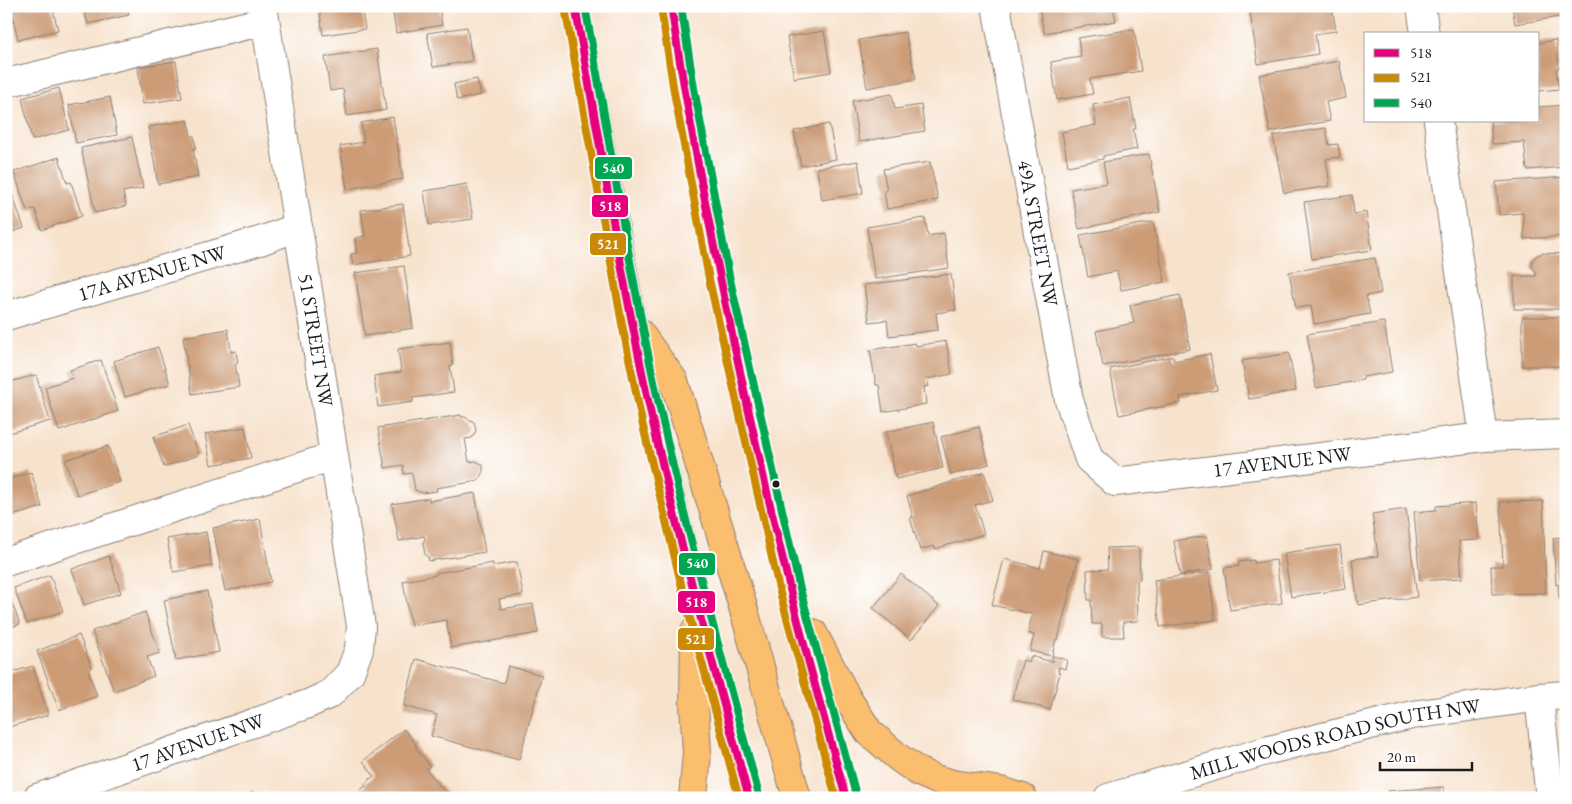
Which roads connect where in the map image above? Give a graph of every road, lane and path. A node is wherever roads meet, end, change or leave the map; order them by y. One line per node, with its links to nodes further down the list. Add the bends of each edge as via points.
1 (575, 6): 11 (main road)
2 (671, 6): 17 (main road, via 719,277)
3 (996, 6): 15 (street, 49A STREET NW, via 1069,400)
4 (1421, 6): 6 (street)
5 (264, 13): 7 (street); 9 (street, 51 STREET NW)
6 (1425, 32)
7 (6, 83)
8 (1438, 122): 13 (street)
9 (298, 228): 10 (street, 17A AVENUE NW); 14 (street, 51 STREET NW)
10 (6, 316)
11 (632, 322): 18 (main road); 25 (main road, via 674,381)
12 (1566, 434): 13 (street, 17 AVENUE NW)
13 (1484, 436): 15 (street, 17 AVENUE NW, via 1114,482)
14 (334, 456): 16 (street); 19 (street, 51 STREET NW, via 361,626 359,649)
15 (1089, 459)
16 (6, 562)
17 (789, 587): 26 (main road); 27 (main road, via 847,698 869,732 899,758 935,779)
18 (695, 597): 23 (main road, via 697,753); 24 (main road)
19 (350, 673): 22 (street, 17 AVENUE NW, via 330,694 308,704)
20 (1566, 695): 21 (street, MILL WOODS ROAD SOUTH NW)
21 (1538, 697): 28 (street, MILL WOODS ROAD SOUTH NW, via 1412,715 1269,750); 29 (street)
22 (37, 798)
23 (693, 798)
24 (749, 798)
25 (797, 798)
26 (846, 798)
27 (1023, 798)
28 (1108, 798)
29 (1550, 798)

